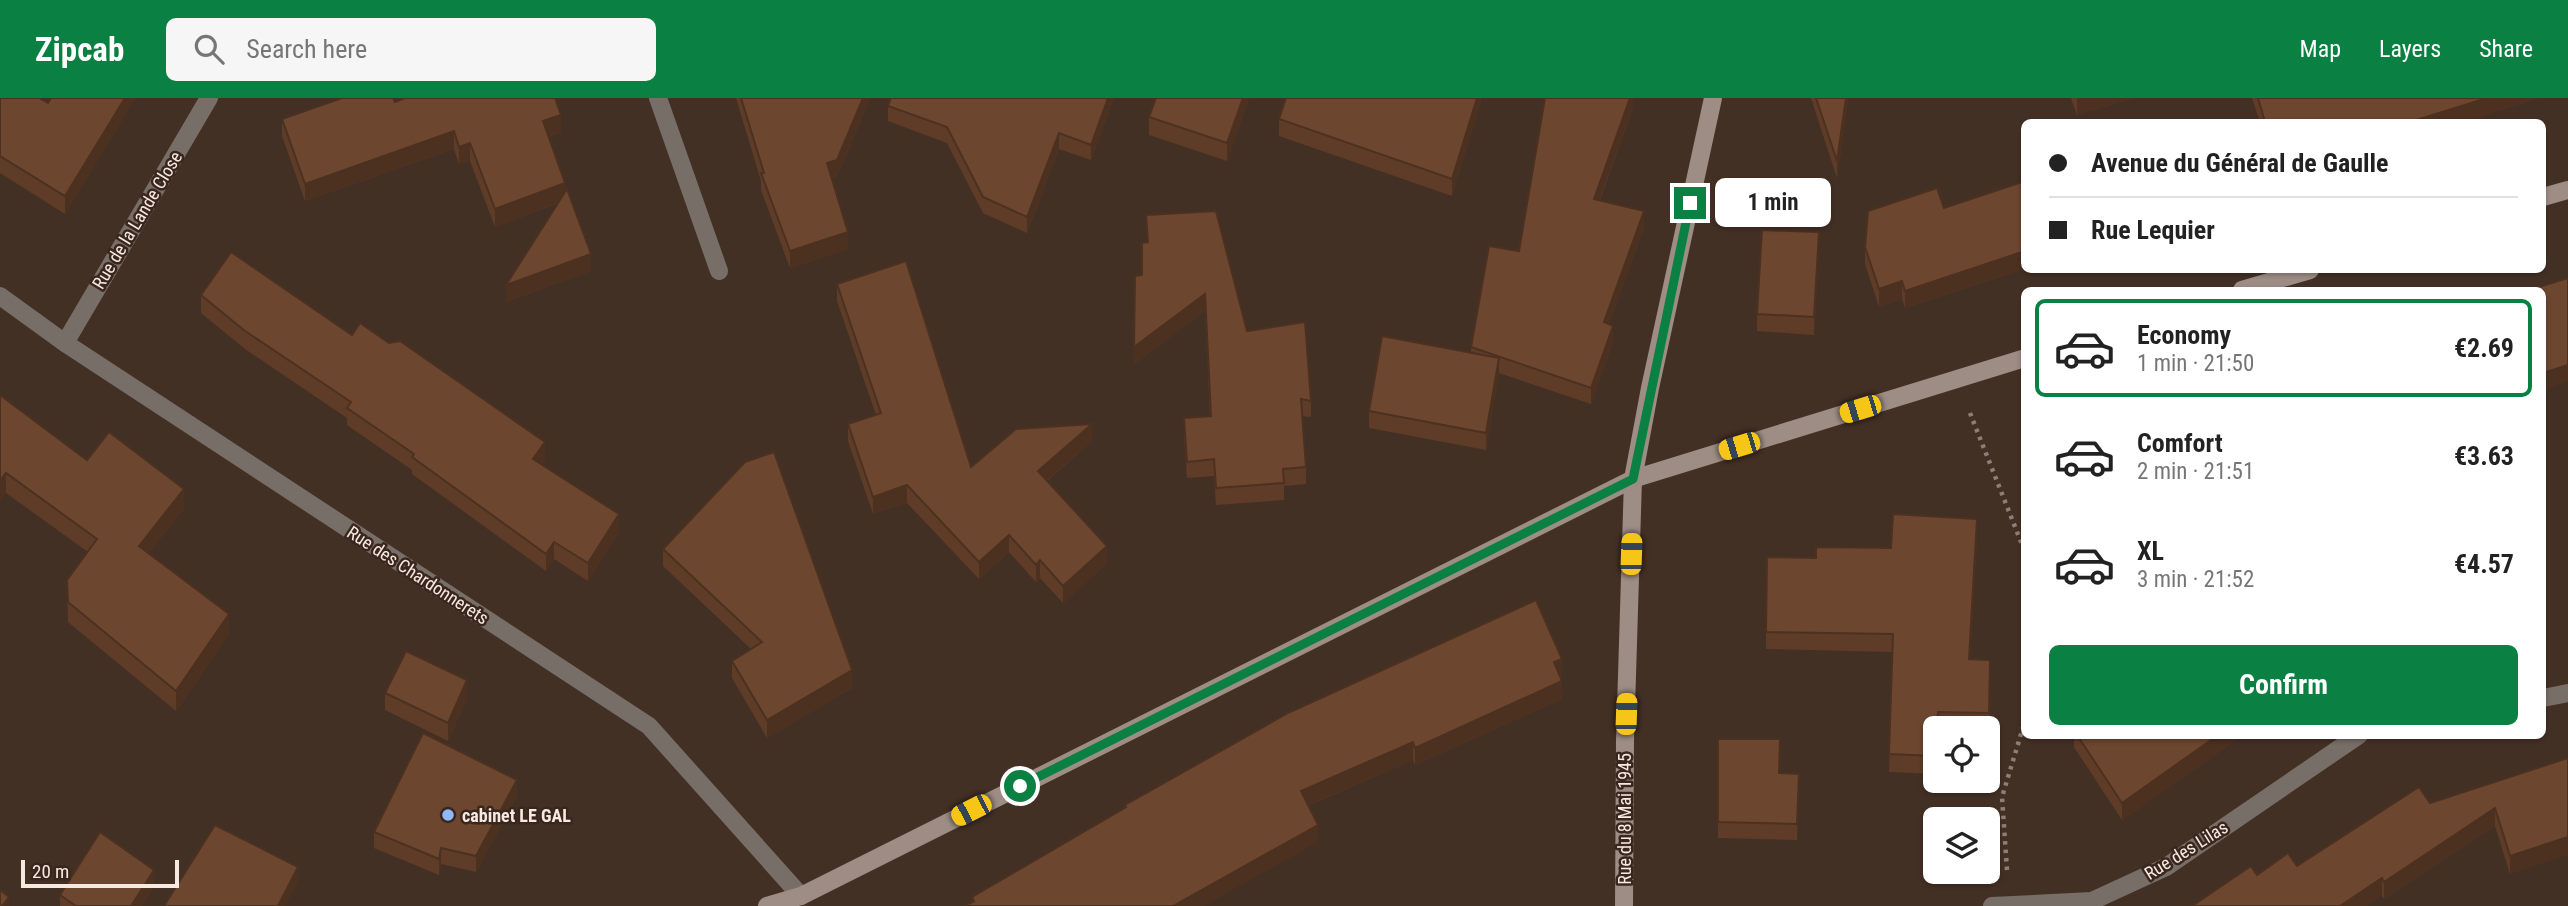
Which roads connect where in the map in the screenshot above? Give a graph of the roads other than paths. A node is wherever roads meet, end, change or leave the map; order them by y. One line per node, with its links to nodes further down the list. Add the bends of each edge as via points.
1 (209, 98): 10 (street, Rue de la Lande Close)
2 (657, 98): 6 (street)
3 (1713, 98): 12 (street, Rue du 8 Mai 1945)
4 (2568, 190): 5 (street)
5 (2546, 197)
6 (719, 271)
7 (2300, 273): 8 (street)
8 (2252, 287)
9 (0, 296): 10 (street, Rue des Chardonnerets)
10 (65, 343): 16 (street, Rue des Chardonnerets, via 649,726)
11 (2021, 359): 12 (street)
12 (1633, 479): 16 (street); 19 (street, Rue du 8 Mai 1945)
13 (2568, 693): 14 (street)
14 (2546, 697)
15 (2353, 739): 17 (street, Rue des Lilas, via 2166,867 2092,901)
16 (801, 896): 18 (street)
17 (2010, 905): 20 (street, Rue des Lilas)
18 (767, 906)
19 (1624, 906)
20 (1992, 906)

